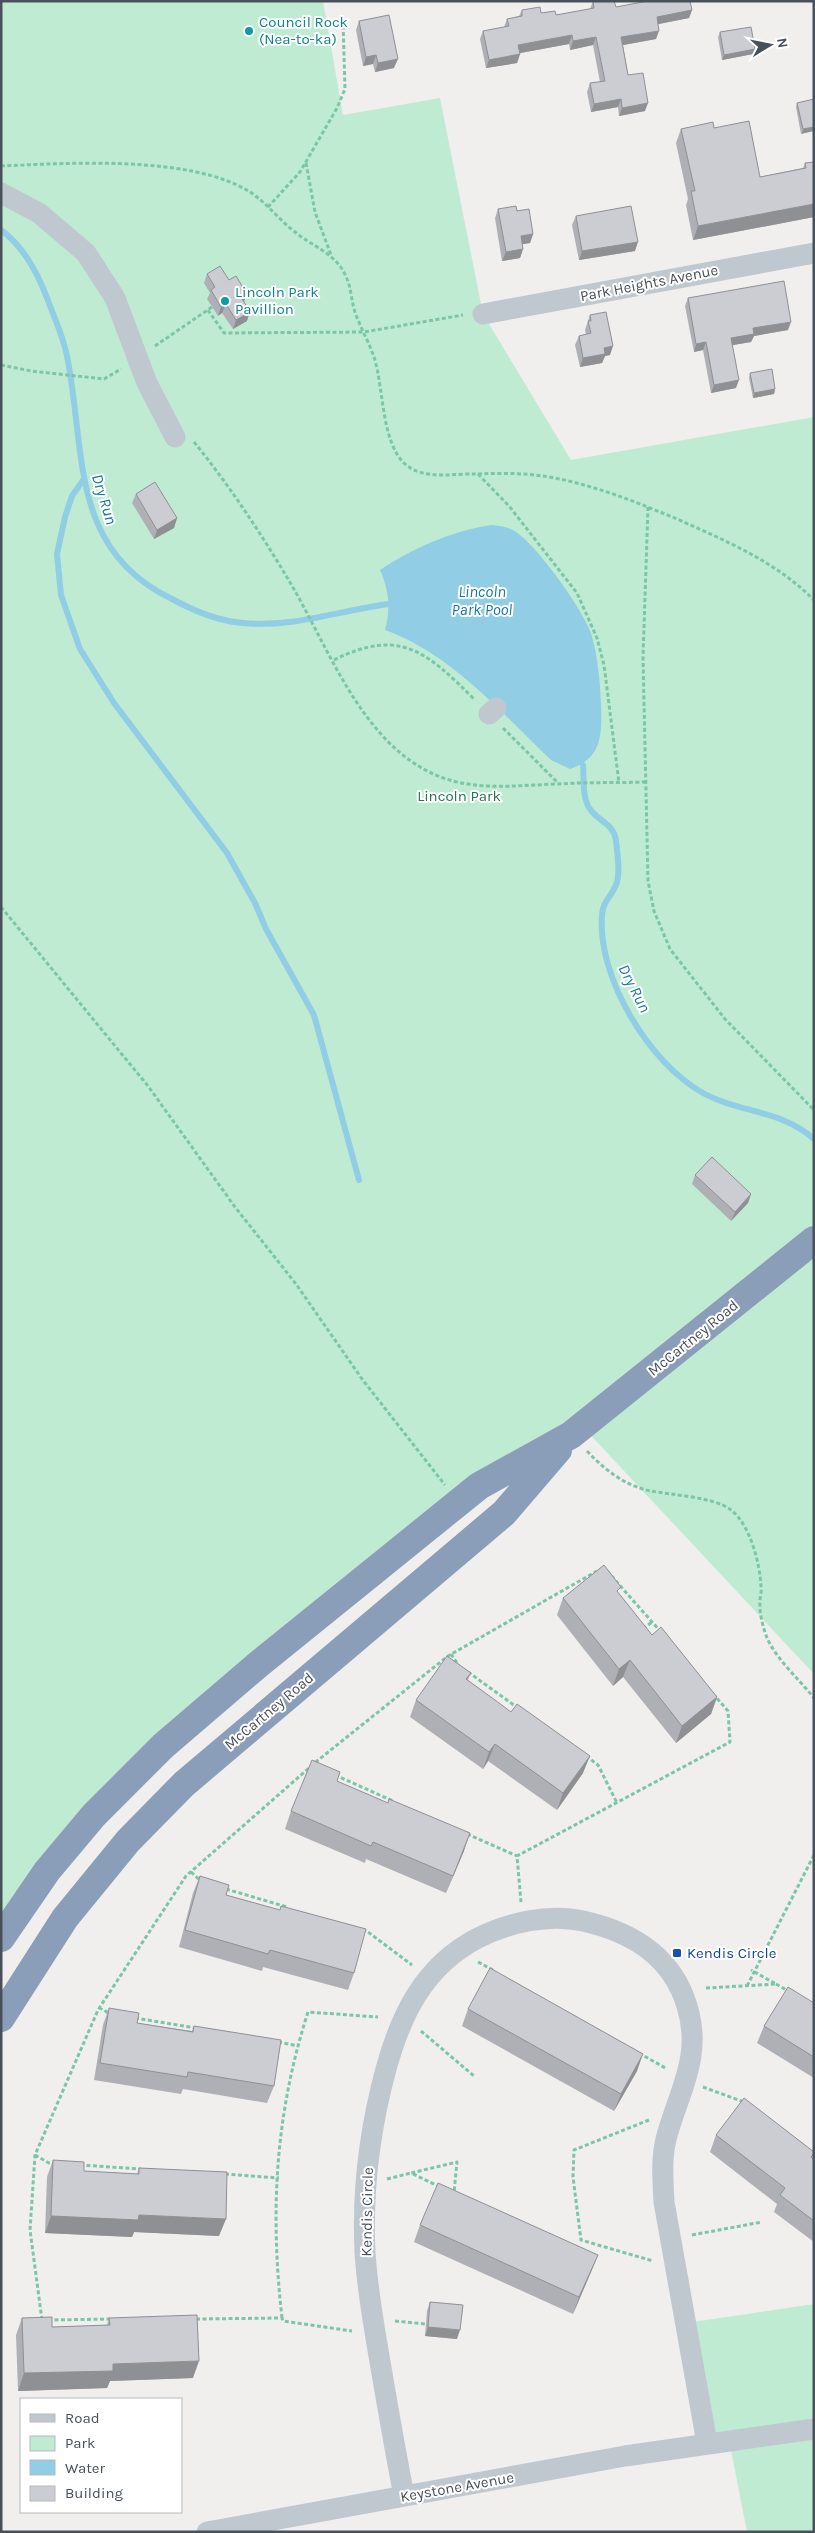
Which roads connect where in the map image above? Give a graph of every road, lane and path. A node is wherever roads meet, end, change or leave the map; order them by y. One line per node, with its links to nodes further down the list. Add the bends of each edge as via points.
1 (343, 20): 2 (path, via 345,88)
2 (306, 162): 5 (path); 7 (path, via 315,212)
3 (1, 166): 5 (path, via 71,164 171,169 211,176 250,192)
4 (1, 193): 12 (street, via 38,213 86,253 115,298)
5 (268, 207): 7 (path, via 294,232)
6 (814, 252): 10 (street, Park Heights Avenue)
7 (331, 256): 11 (path, via 348,280)
8 (212, 307): 9 (path)
9 (208, 310): 11 (path, via 224,333); 12 (path)
10 (483, 314): 11 (path, via 433,319)
11 (364, 332): 16 (path, via 380,380 390,436 404,463 426,474)
12 (138, 357): 15 (street, via 147,383)
13 (1, 365): 14 (path)
14 (100, 378)
15 (175, 437): 19 (path, via 193,442 213,466 294,589)
16 (478, 474): 17 (path, via 542,476 584,484); 21 (path, via 509,506 577,593 597,638 604,665)
17 (648, 507): 18 (path, via 757,556 797,583); 20 (path, via 642,657)
18 (814, 600)
19 (334, 660): 22 (path, via 369,646 398,644 415,651 492,711); 22 (path, via 359,708 386,741 419,766 452,781 497,788)
20 (645, 782): 21 (path); 24 (path, via 648,880 654,911 670,949 725,1019)
21 (619, 783): 22 (path)
22 (559, 784)
23 (1, 907): 27 (path, via 148,1086 362,1378)
24 (814, 1110)
25 (814, 1240): 26 (highway, McCartney Road)
26 (579, 1429): 27 (highway, McCartney Road, via 479,1486); 38 (path, via 598,1462 622,1481 649,1491 702,1499 731,1509 742,1523 755,1551 762,1587 761,1618 768,1639 781,1660); 75 (highway, McCartney Road, via 504,1513 184,1784 128,1841 65,1918)
27 (459, 1502): 62 (highway, McCartney Road, via 163,1746 82,1829 42,1877)
28 (622, 1587): 29 (path); 30 (path); 33 (path, via 610,1572 599,1570)
29 (616, 1592)
30 (652, 1622): 31 (path); 32 (path)
31 (640, 1632)
32 (663, 1635)
33 (451, 1654): 34 (path); 42 (path)
34 (468, 1672): 35 (path); 37 (path)
35 (463, 1678)
36 (712, 1693): 50 (path, via 728,1711 730,1742)
37 (504, 1697): 39 (path); 40 (path)
38 (814, 1698)
39 (499, 1704)
40 (525, 1712)
41 (582, 1753): 50 (path, via 598,1765)
42 (317, 1761): 43 (path); 54 (path)
43 (320, 1765)
44 (328, 1772): 45 (path)
45 (335, 1775): 46 (path); 47 (path)
46 (332, 1781)
47 (374, 1793): 48 (path); 49 (path)
48 (372, 1800)
49 (398, 1803)
50 (617, 1803): 53 (path)
51 (460, 1831): 53 (path)
52 (814, 1855): 64 (path)
53 (517, 1856): 60 (path)
54 (191, 1872): 55 (path); 71 (path)
55 (202, 1882)
56 (220, 1888): 57 (path)
57 (262, 1900): 58 (path); 59 (path)
58 (260, 1907)
59 (295, 1910)
60 (522, 1922): 66 (street, Kendis Circle, via 492,1931 466,1945); 84 (street, Kendis Circle, via 577,1919 606,1926 633,1937 656,1956 676,1981 688,2009 692,2049)
61 (360, 1929): 66 (path, via 382,1942)
62 (1, 1938)
63 (474, 1960): 65 (path)
64 (753, 1971): 67 (path); 68 (path)
65 (498, 1973)
66 (427, 1980): 116 (street, Kendis Circle, via 409,2005 396,2033 379,2093 366,2185 368,2289)
67 (776, 1984): 68 (path); 70 (path)
68 (747, 1986): 69 (path)
69 (706, 1988)
70 (790, 1992)
71 (100, 2007): 72 (path); 87 (path)
72 (115, 2014)
73 (378, 2016): 81 (path, via 308,2012)
74 (128, 2017): 76 (path)
75 (1, 2018)
76 (172, 2024): 78 (path); 79 (path)
77 (418, 2028): 83 (path)
78 (198, 2029)
79 (171, 2031)
80 (273, 2041): 81 (path)
81 (298, 2046): 95 (path, via 280,2134)
82 (633, 2050): 84 (path)
83 (474, 2076)
84 (687, 2079): 85 (path); 115 (street, Kendis Circle, via 666,2138 664,2202)
85 (750, 2106)
86 (649, 2120): 101 (path, via 574,2150 573,2177)
87 (35, 2155): 88 (path, via 48,2163); 107 (path, via 30,2230)
88 (65, 2164)
89 (73, 2164): 90 (path)
90 (116, 2167): 91 (path); 94 (path)
91 (142, 2169)
92 (410, 2173): 96 (path); 97 (path); 97 (path, via 458,2161)
93 (220, 2174): 95 (path)
94 (115, 2175)
95 (277, 2178): 104 (path, via 275,2224)
96 (386, 2179)
97 (454, 2193): 98 (path)
98 (461, 2196)
99 (762, 2222): 100 (path)
100 (692, 2235)
101 (582, 2240): 102 (path); 103 (path)
102 (579, 2245)
103 (654, 2261)
104 (282, 2318): 106 (path); 113 (path, via 283,2322)
105 (119, 2319): 108 (path)
106 (189, 2319)
107 (41, 2320): 108 (path); 111 (path)
108 (84, 2320): 112 (path)
109 (395, 2321): 110 (path)
110 (426, 2324)
111 (41, 2327)
112 (84, 2327)
113 (352, 2331)
114 (814, 2429): 115 (street, Keystone Avenue)
115 (708, 2443): 116 (street, Keystone Avenue)
116 (404, 2496): 117 (street, Keystone Avenue)
117 (207, 2532)

